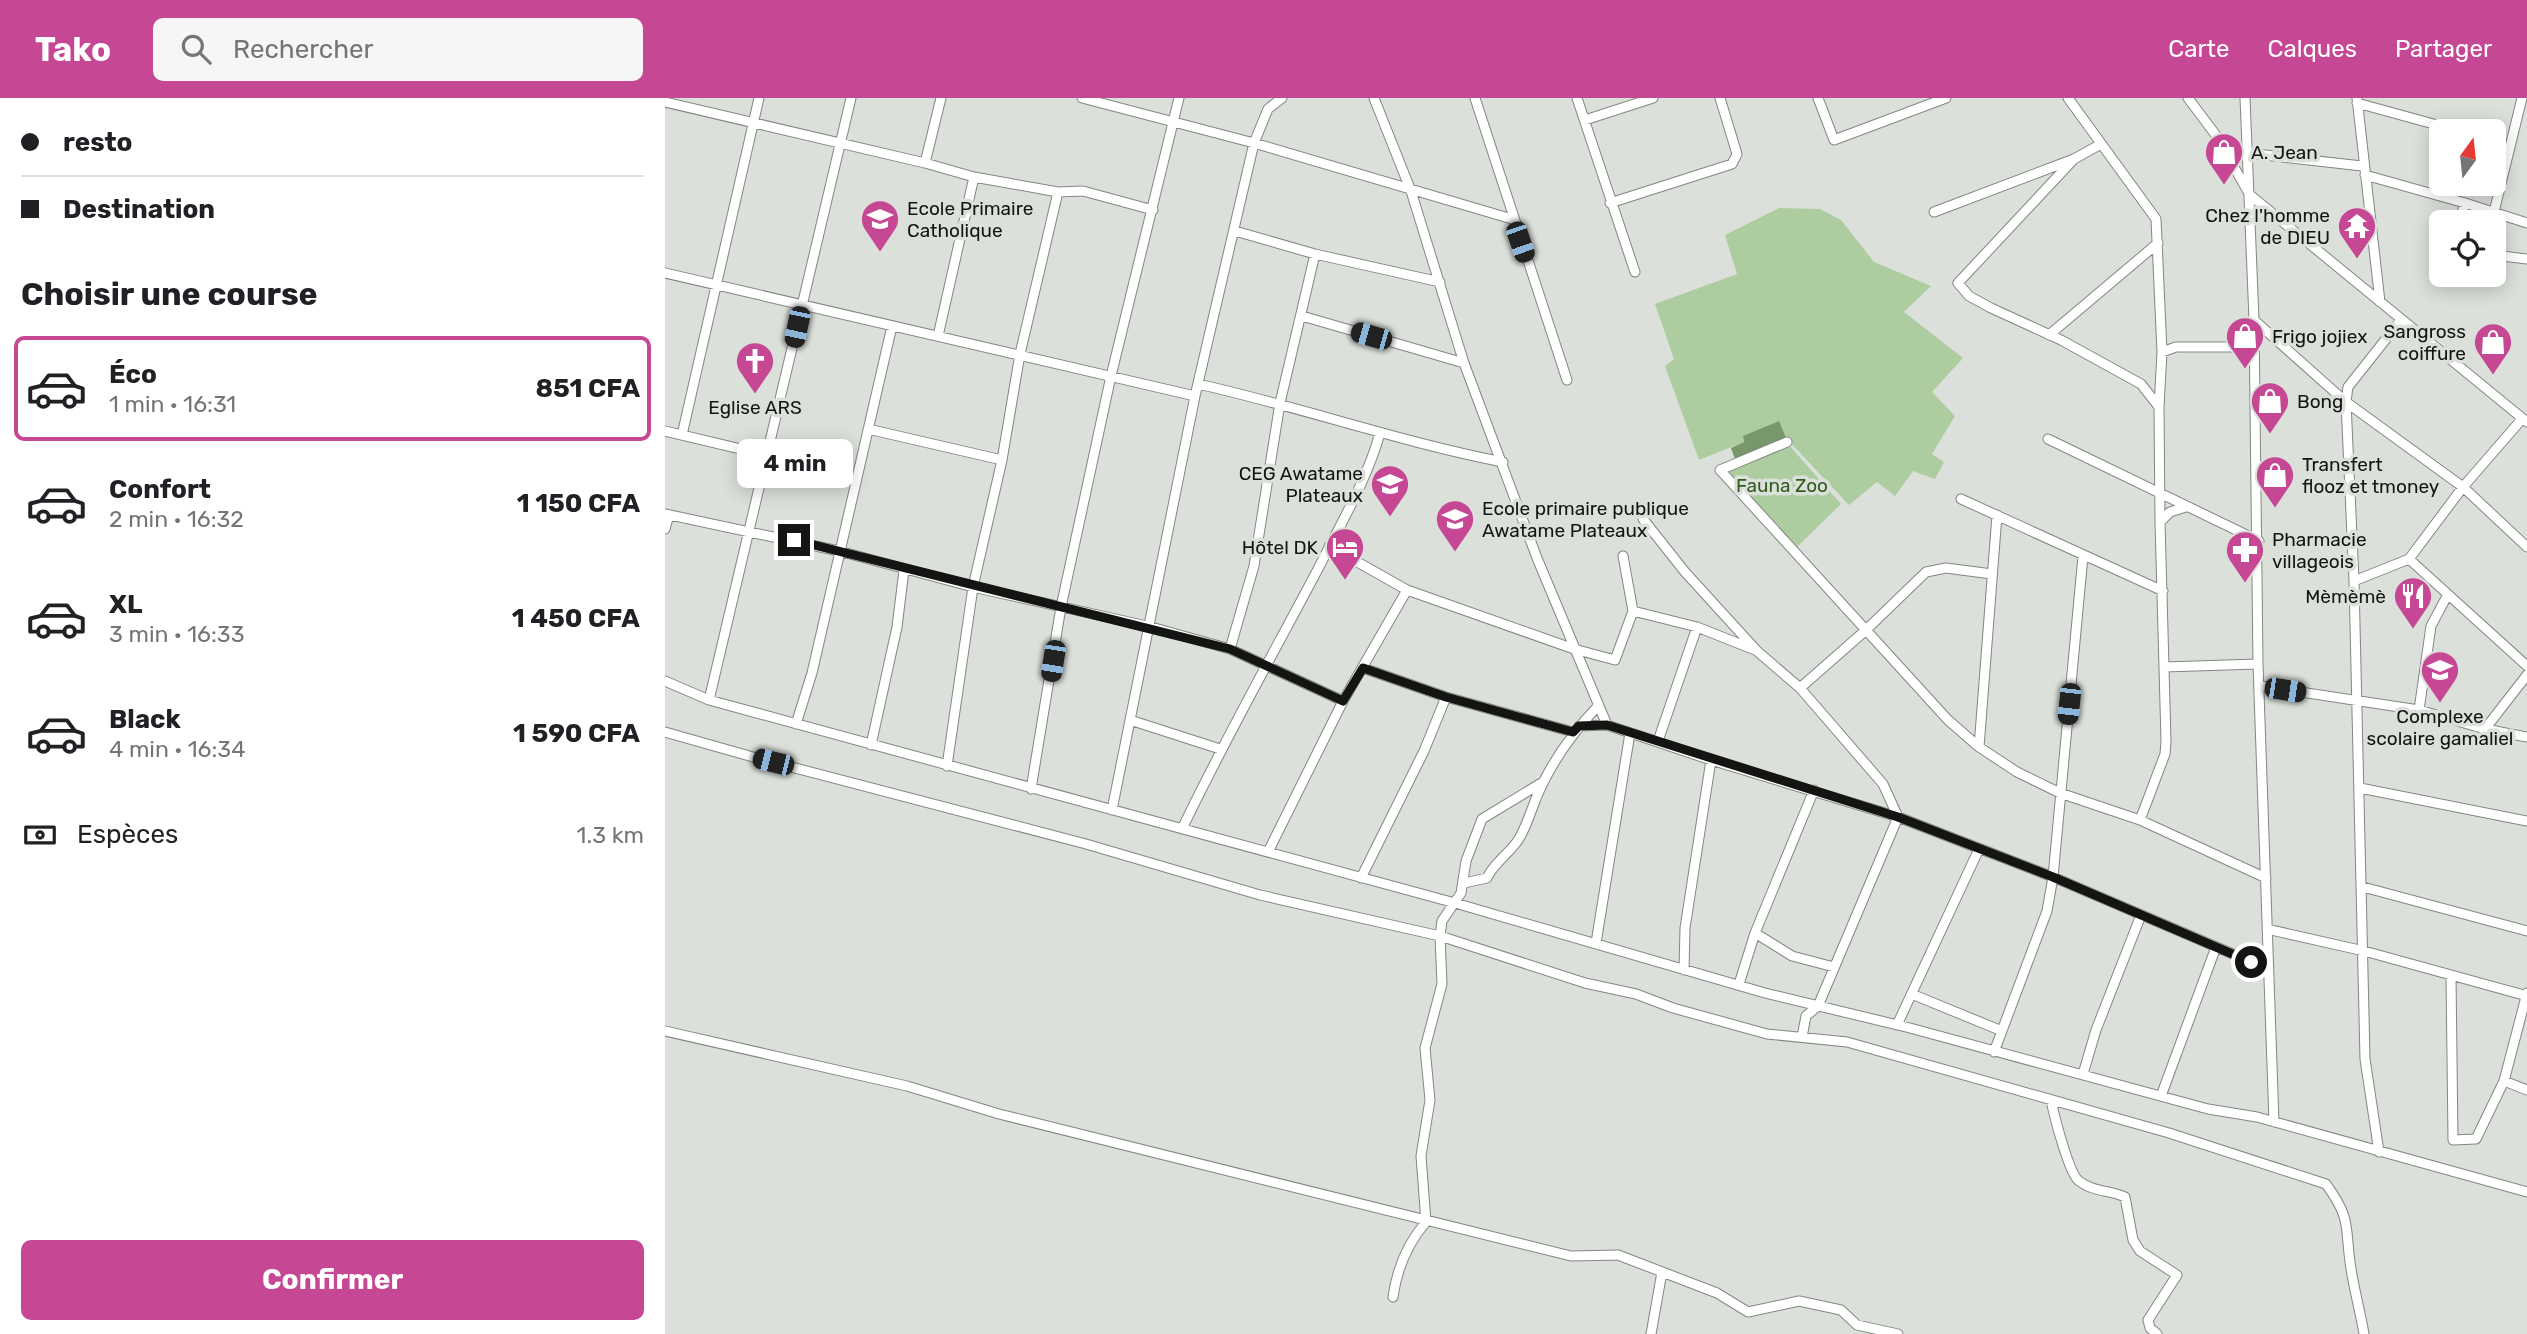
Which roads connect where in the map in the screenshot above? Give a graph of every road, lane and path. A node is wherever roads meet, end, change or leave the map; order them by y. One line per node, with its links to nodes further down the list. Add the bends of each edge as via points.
1 (759, 98): 21 (street)
2 (851, 98): 26 (street)
3 (941, 98): 29 (street)
4 (1179, 98): 23 (street)
5 (1282, 98): 24 (street, via 1268,108)
6 (1374, 98): 32 (street)
7 (1475, 98): 43 (street)
8 (1577, 98): 20 (street)
9 (1653, 98): 20 (street)
10 (1720, 98): 36 (street, via 1737,154 1732,164)
11 (1818, 98): 12 (street, via 1834,140)
12 (1947, 98)
13 (2068, 98): 25 (street)
14 (2188, 98): 34 (street)
15 (2245, 98): 27 (street)
16 (2522, 98): 40 (street)
17 (1087, 99): 23 (street)
18 (2357, 101): 22 (street); 30 (street)
19 (665, 102): 21 (street)
20 (1585, 120): 36 (street)
21 (753, 121): 26 (street); 53 (street)
22 (2429, 122)
23 (1174, 123): 24 (street); 37 (street)
24 (1254, 144): 32 (street); 45 (street)
25 (2101, 144): 28 (street); 46 (street, via 2156,219)
26 (840, 145): 29 (street); 55 (street)
27 (2247, 152): 30 (street); 34 (street)
28 (2074, 159): 41 (street); 60 (street, via 1958,284 1969,296)
29 (925, 163): 31 (street)
30 (2364, 171): 35 (street); 54 (street)
31 (974, 177): 33 (street); 61 (street)
32 (1411, 191): 43 (street); 52 (street)
33 (1058, 192): 37 (street, via 1083,191); 64 (street)
34 (2250, 195): 54 (street); 57 (street)
35 (2465, 202): 38 (street); 39 (street)
36 (1610, 203): 50 (street)
37 (1153, 210): 66 (street)
38 (2463, 210)
39 (2488, 210)
40 (2494, 210)
41 (1934, 212)
42 (2506, 216): 44 (street)
43 (1512, 219): 67 (street)
44 (2527, 223)
45 (1234, 231): 47 (street); 68 (street)
46 (2158, 243): 60 (street); 63 (street)
47 (1315, 254): 52 (street); 56 (street)
48 (2506, 256): 49 (street)
49 (2527, 259)
50 (1635, 272)
51 (665, 273): 53 (street)
52 (1440, 282): 65 (street)
53 (716, 286): 55 (street); 77 (street)
54 (2380, 302): 58 (street)
55 (802, 305): 59 (street); 80 (street)
56 (1302, 316): 65 (street); 71 (street)
57 (2254, 320): 62 (street); 70 (street)
58 (2401, 320): 70 (street, via 2348,387); 73 (street)
59 (892, 326): 61 (street); 74 (street)
60 (2049, 335): 72 (street, via 2141,384)
61 (938, 336): 64 (street)
62 (2255, 347): 63 (street, via 2176,347); 93 (street)
63 (2162, 352): 72 (street)
64 (1020, 354): 66 (street); 81 (street)
65 (1464, 363): 82 (street)
66 (1111, 376): 69 (street); 107 (street)
67 (1567, 380)
68 (1198, 384): 69 (street); 71 (street)
69 (1195, 396): 109 (street)
70 (2346, 402): 83 (street); 102 (street)
71 (1280, 403): 76 (street); 112 (street, via 1256,556)
72 (2159, 407): 84 (street)
73 (2525, 420): 83 (street)
74 (868, 429): 81 (street); 96 (street)
75 (665, 432): 77 (street)
76 (1380, 433): 82 (street); 94 (street, via 1374,456)
77 (682, 435): 80 (street)
78 (2048, 439): 84 (street)
79 (1787, 442): 111 (street, via 1720,470)
80 (766, 456): 92 (street)
81 (1002, 460): 103 (street)
82 (1503, 462): 113 (street)
83 (2463, 487): 95 (street); 99 (street)
84 (2160, 494): 86 (street); 90 (street)
85 (1961, 499): 88 (street)
86 (2186, 507): 90 (street); 93 (street)
87 (667, 514): 91 (street); 92 (street)
88 (1997, 515): 98 (street); 101 (street)
89 (1643, 519): 114 (street)
90 (2159, 522): 105 (street)
91 (665, 529)
92 (749, 530): 96 (street); 125 (street)
93 (2259, 541): 116 (street)
94 (1329, 546): 104 (street); 115 (street)
95 (2527, 547)
96 (839, 551): 100 (street); 131 (street)
97 (1623, 556): 108 (street)
98 (2083, 556): 105 (street); 148 (street)
99 (2409, 559): 102 (street); 106 (street)
100 (904, 570): 103 (street); 139 (street, via 897,627)
101 (1992, 573): 111 (street, via 1946,568 1926,572); 140 (street)
102 (2354, 581): 127 (street)
103 (973, 587): 107 (street); 143 (street)
104 (1407, 590): 113 (street); 119 (street)
105 (2163, 592): 118 (street)
106 (2447, 596): 117 (street); 129 (street, via 2431,626)
107 (1061, 607): 109 (street); 146 (street)
108 (1633, 611): 110 (street); 113 (street, via 1615,660)
109 (1151, 627): 112 (street); 130 (street)
110 (1697, 627): 114 (street); 138 (street)
111 (1867, 630): 123 (street); 140 (street, via 1948,720)
112 (1230, 649): 115 (street)
113 (1574, 649): 128 (street)
114 (1757, 651): 123 (street)
115 (1268, 664): 126 (street); 141 (street)
116 (2258, 664): 118 (street); 122 (street)
117 (2527, 666)
118 (2164, 667): 151 (street, via 2165,754)
119 (1363, 668): 124 (street); 126 (street)
120 (2527, 675): 134 (street)
121 (665, 681): 125 (street)
122 (2261, 686): 127 (street); 158 (street)
123 (1800, 688): 150 (street, via 1883,784)
124 (1446, 697): 133 (street); 157 (street)
125 (709, 700): 131 (street)
126 (1343, 701): 155 (street)
127 (2357, 701): 129 (street); 145 (street)
128 (1598, 706): 132 (street); 133 (street)
129 (2419, 710): 134 (street)
130 (1130, 720): 141 (street); 149 (street)
131 (796, 724): 139 (street)
132 (1607, 725): 133 (street); 136 (street)
133 (1576, 729): 144 (street)
134 (2485, 729): 137 (street)
135 (665, 732): 166 (street, via 1259,895)
136 (1630, 733): 138 (street); 167 (street)
137 (2527, 737)
138 (1658, 741): 142 (street)
139 (871, 745): 143 (street)
140 (1979, 747): 148 (street)
141 (1220, 749): 153 (street)
142 (1711, 760): 147 (street); 172 (street, via 1685,928)
143 (947, 766): 146 (street)
144 (1543, 782): 159 (street, via 1519,840 1502,862 1487,878); 159 (street, via 1482,818 1466,861)
145 (2360, 788): 152 (street); 160 (street)
146 (1031, 789): 149 (street)
147 (1814, 790): 150 (street); 165 (street)
148 (2060, 793): 151 (street); 156 (street)
149 (1112, 810): 153 (street)
150 (1898, 817): 154 (street); 170 (street)
151 (2140, 820): 158 (street)
152 (2527, 820)
153 (1182, 830): 155 (street)
154 (1979, 849): 156 (street); 176 (street)
155 (1268, 852): 157 (street)
156 (2053, 877): 162 (street); 180 (street, via 2046,911)
157 (1361, 878): 161 (street)
158 (2266, 878): 163 (street)
159 (1464, 883): 161 (street)
160 (2363, 887): 164 (street); 169 (street)
161 (1455, 903): 166 (street, via 1442,921); 167 (street)
162 (2141, 915): 168 (street); 183 (street)
163 (2267, 929): 169 (street); 171 (street)
164 (2527, 931)
165 (1755, 933): 170 (street, via 1792,956); 174 (street)
166 (1440, 936): 181 (street, via 1673,1008 1767,1034); 191 (street, via 1442,984 1425,1048 1430,1100 1421,1156)
167 (1596, 943): 172 (street)
168 (2216, 947): 171 (street); 186 (street)
169 (2364, 951): 173 (street); 189 (street, via 2365,1059)
170 (1834, 967): 177 (street)
171 (2269, 969): 188 (street)
172 (1684, 970): 174 (street)
173 (2451, 976): 175 (street); 184 (street, via 2453,1140 2476,1139)
174 (1739, 984): 177 (street)
175 (2527, 994): 184 (street)
176 (1914, 995): 178 (street); 180 (street)
177 (1818, 1006): 178 (street); 181 (street, via 1806,1016)
178 (1897, 1026): 182 (street)
179 (665, 1031): 191 (street, via 907,1086 999,1114)
180 (2002, 1031): 182 (street)
181 (1802, 1038): 187 (street, via 1847,1042)
182 (1994, 1052): 183 (street)
183 (2083, 1074): 186 (street)
184 (2504, 1081): 185 (street)
185 (2527, 1090)
186 (2161, 1096): 188 (street)
187 (2051, 1100): 198 (street, via 2069,1172 2096,1190 2125,1197 2133,1240 2140,1251 2177,1275 2148,1320); 199 (street, via 2326,1184 2341,1204 2350,1232 2350,1261)
188 (2274, 1122): 189 (street)
189 (2379, 1152): 190 (street)
190 (2527, 1192)
191 (1426, 1222): 192 (street, via 1571,1256 1618,1255); 193 (street, via 1413,1236)
192 (1662, 1272): 194 (street, via 1717,1293 1748,1312 1799,1301 1841,1310); 195 (street)
193 (1393, 1297)
194 (1857, 1325): 196 (street); 197 (street)
195 (1651, 1334)
196 (1849, 1334)
197 (1898, 1334)
198 (2157, 1334)
199 (2364, 1334)

